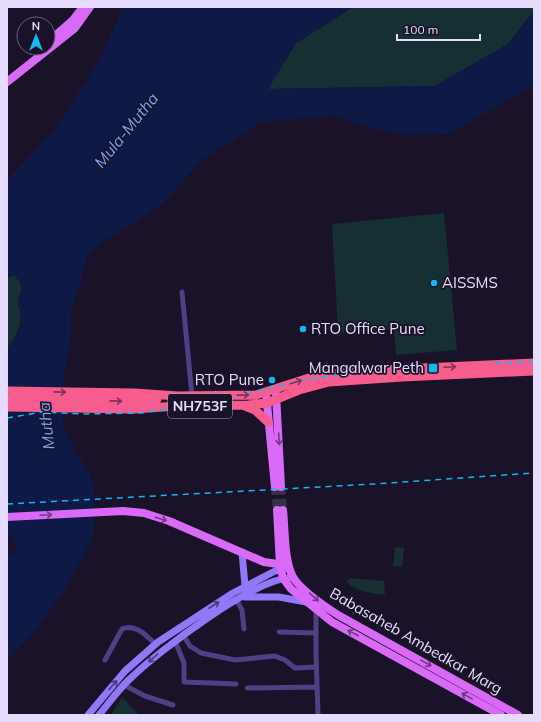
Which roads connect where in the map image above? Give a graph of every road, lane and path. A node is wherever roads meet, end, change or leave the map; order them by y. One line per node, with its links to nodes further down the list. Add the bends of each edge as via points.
1 (83, 7): 3 (main road, via 74,20)
2 (90, 7): 6 (main road, via 75,28)
3 (56, 35)
4 (31, 56): 5 (main road)
5 (7, 76)
6 (7, 82)
7 (182, 292): 14 (street)
8 (534, 363): 9 (highway, NH753F)
9 (506, 368): 10 (highway, NH753F); 11 (highway, NH753F, one-way to 9, via 332,374); 16 (highway, NH753F, via 329,382 298,390)
10 (534, 371)
11 (275, 389): 13 (highway, NH753F); 16 (main road)
12 (7, 391): 17 (highway, NH753F, one-way to 17)
13 (266, 393): 14 (highway, NH753F, one-way to 13); 18 (main road)
14 (192, 396): 17 (highway, NH753F); 19 (highway, NH753F)
15 (7, 399): 17 (highway, NH753F, one-way to 17)
16 (276, 400): 18 (highway, NH753F); 22 (main road, one-way to 22, via 278,487)
17 (134, 401): 19 (highway, NH753F); 21 (highway, NH753F)
18 (267, 403): 20 (highway, NH753F); 22 (main road)
19 (152, 404): 20 (highway, NH753F)
20 (245, 405): 22 (highway)
21 (7, 407)
22 (268, 422)
23 (280, 510): 26 (main road)
24 (7, 517): 25 (main road, one-way to 25, via 123,511 144,513)
25 (242, 552): 26 (main road, via 264,562); 29 (main road)
26 (283, 564): 27 (main road); 28 (main road, Babasaheb Ambedkar Marg); 29 (main road)
27 (283, 578): 28 (main road); 30 (main road); 31 (main road, Babasaheb Ambedkar Marg)
28 (293, 578): 50 (main road, Babasaheb Ambedkar Marg, one-way to 50, via 321,604 338,615)
29 (245, 586): 38 (main road, one-way to 29)
30 (240, 599): 31 (main road, via 264,596); 33 (street); 36 (main road)
31 (306, 602): 32 (main road, Babasaheb Ambedkar Marg)
32 (316, 611): 35 (street); 49 (main road, Babasaheb Ambedkar Marg, one-way to 32)
33 (244, 629)
34 (279, 632): 35 (street)
35 (316, 633): 40 (street)
36 (183, 635): 37 (main road); 40 (street, via 190,646 201,653 235,660 275,656 295,668)
37 (175, 641): 41 (street, via 184,663 184,682); 42 (main road, one-way to 42, via 144,665)
38 (155, 644): 39 (street, via 139,631 126,627 122,629); 46 (main road, one-way to 38, via 125,671)
39 (105, 660)
40 (316, 667): 43 (street)
41 (236, 684)
42 (124, 685): 45 (street, via 145,696); 47 (main road)
43 (317, 687): 44 (street); 48 (street)
44 (247, 688)
45 (173, 705)
46 (88, 715)
47 (99, 715)
48 (318, 715)
49 (501, 715)
50 (518, 715)

